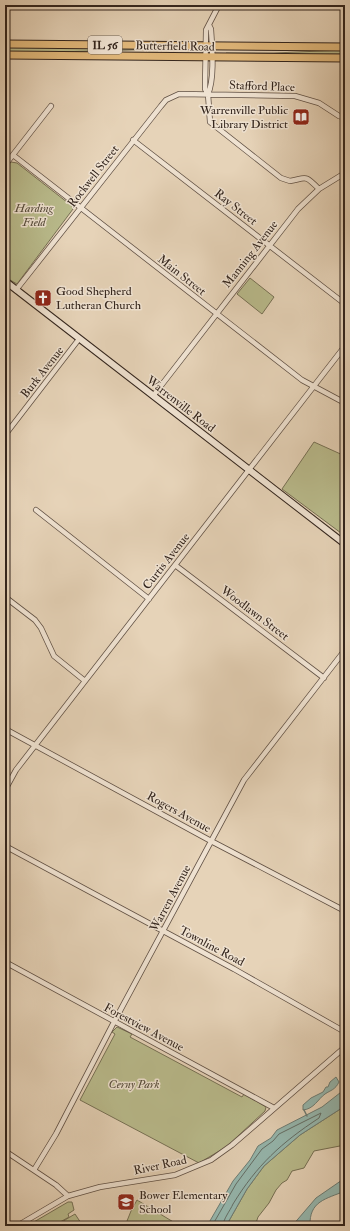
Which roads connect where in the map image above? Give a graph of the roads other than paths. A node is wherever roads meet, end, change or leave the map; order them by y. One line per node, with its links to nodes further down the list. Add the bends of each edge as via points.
1 (219, 5): 3 (street, via 206,30)
2 (5, 44): 3 (main road, Butterfield Road / IL 56)
3 (208, 45): 4 (main road, Butterfield Road / IL 56); 6 (street)
4 (345, 47)
5 (5, 55): 6 (main road, Butterfield Road / IL 56)
6 (209, 57): 7 (main road, Butterfield Road / IL 56); 8 (street)
7 (345, 58)
8 (208, 94): 9 (street, Stafford Place); 11 (street, Stafford Place, via 304,97); 16 (street, via 208,117 214,126 281,178 290,181 301,177 307,178)
9 (173, 95): 12 (street, Rockwell Street)
10 (51, 106): 13 (street)
11 (345, 118)
12 (133, 140): 17 (street, Rockwell Street); 18 (street, Ray Street)
13 (13, 155): 14 (street); 17 (street, Main Street)
14 (5, 165)
15 (345, 173): 16 (street, Manning Avenue)
16 (319, 189): 18 (street, Manning Avenue, via 298,209)
17 (80, 208): 20 (street, Rockwell Street); 22 (street, Main Street)
18 (269, 246): 21 (street, Ray Street); 22 (street, Manning Avenue)
19 (5, 281): 20 (main road, Warrenville Road)
20 (16, 290): 23 (main road, Warrenville Road)
21 (345, 304)
22 (217, 314): 25 (street, Main Street); 26 (street, Manning Avenue)
23 (79, 339): 26 (main road, Warrenville Road); 28 (street, Burk Avenue)
24 (345, 346): 25 (street, Curtis Avenue)
25 (313, 386): 27 (street, Main Street); 29 (street, Curtis Avenue)
26 (153, 396): 29 (main road, Warrenville Road)
27 (345, 403)
28 (5, 435)
29 (249, 470): 31 (main road, Warrenville Road); 32 (street, Curtis Avenue)
30 (36, 510): 34 (street)
31 (345, 544)
32 (175, 565): 34 (street, Curtis Avenue); 36 (street, Woodlawn Street)
33 (5, 597): 37 (street, via 41,628 54,656)
34 (149, 599): 37 (street, Curtis Avenue)
35 (345, 650): 36 (street, Warren Avenue)
36 (324, 678): 41 (street, Warren Avenue, via 244,780)
37 (85, 681): 39 (street, Curtis Avenue)
38 (5, 729): 39 (street, Rogers Avenue)
39 (35, 745): 40 (street, Curtis Avenue); 41 (street, Rogers Avenue)
40 (5, 790)
41 (211, 841): 43 (street, Rogers Avenue); 44 (street, Warren Avenue)
42 (5, 846): 44 (street, Townline Road)
43 (345, 911)
44 (164, 931): 46 (street, Warren Avenue); 47 (street, Townline Road)
45 (5, 962): 46 (street, Forestview Avenue)
46 (114, 1022): 49 (street, Forestview Avenue); 51 (street, Warren Avenue, via 56,1134)
47 (345, 1032)
48 (345, 1047): 49 (street, River Road)
49 (274, 1108): 52 (street, River Road, via 227,1150 195,1168 174,1175 100,1187)
50 (5, 1151): 51 (street)
51 (34, 1170): 52 (street)
52 (68, 1196): 53 (street, River Road)
53 (17, 1226)

